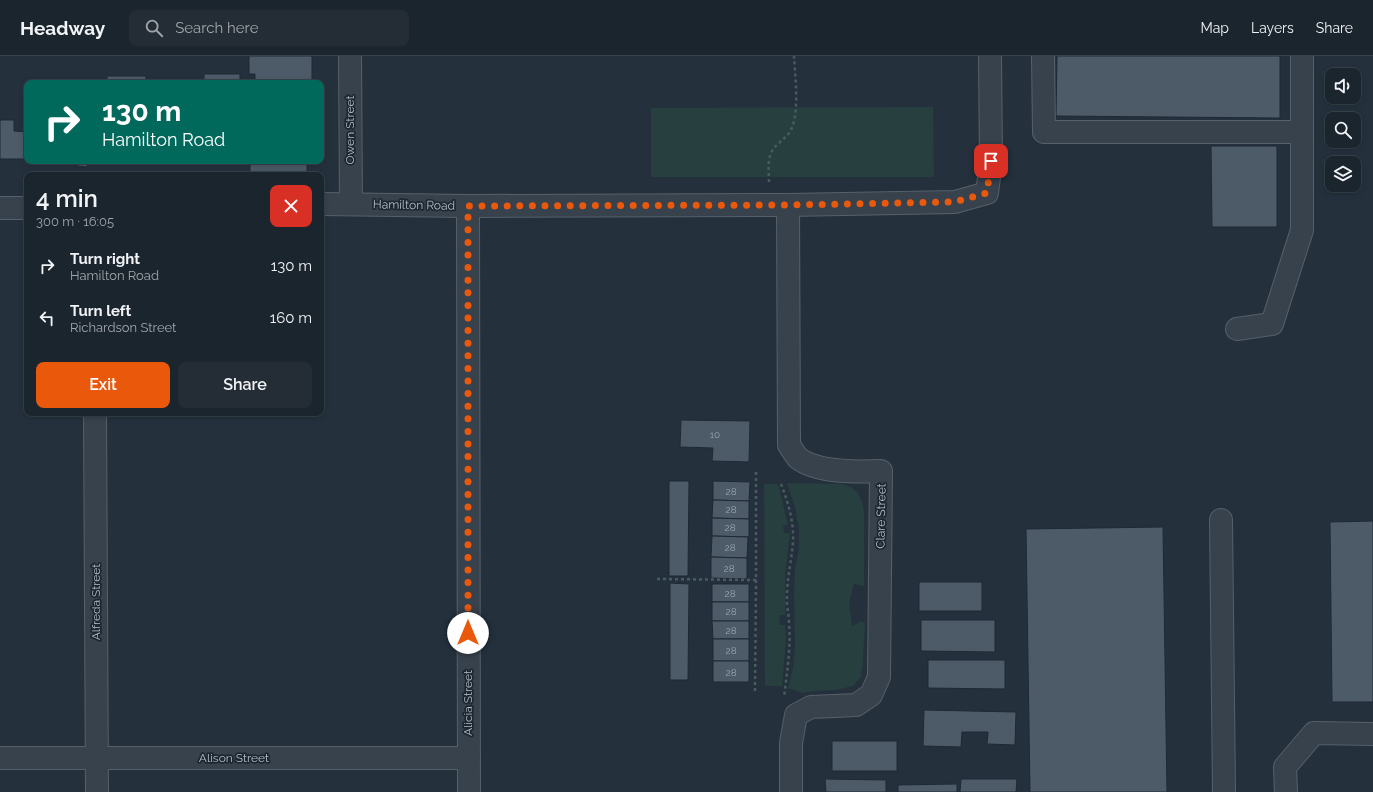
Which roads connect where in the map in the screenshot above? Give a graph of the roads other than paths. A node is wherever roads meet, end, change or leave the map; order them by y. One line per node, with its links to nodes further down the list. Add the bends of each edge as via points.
1 (350, 56): 7 (street, Owen Street)
2 (990, 56): 8 (street, Hamilton Road, via 991,161 987,193 954,202)
3 (1043, 56): 5 (street, via 1044,132)
4 (1302, 56): 5 (street)
5 (1302, 132): 12 (street, via 1302,230 1272,324)
6 (324, 204): 7 (street, Hamilton Road)
7 (351, 204): 9 (street, Hamilton Road)
8 (788, 205): 9 (street, Hamilton Road); 21 (street, Clare Street, via 790,445 798,457 812,466 849,472 881,471 879,676 871,694 856,705 812,707 796,716 791,743)
9 (468, 206): 18 (street, Alicia Street)
10 (0, 208): 11 (street)
11 (24, 208)
12 (1237, 329)
13 (95, 416): 17 (street, Alfreda Street)
14 (1221, 520): 22 (street)
15 (1373, 734): 23 (street, via 1314,732 1285,768)
16 (0, 758): 17 (street, Alison Street)
17 (97, 758): 18 (street, Alison Street); 19 (street, Alfreda Street)
18 (468, 758): 20 (street, Alicia Street)
19 (98, 792)
20 (469, 792)
21 (791, 792)
22 (1224, 792)
23 (1286, 792)

